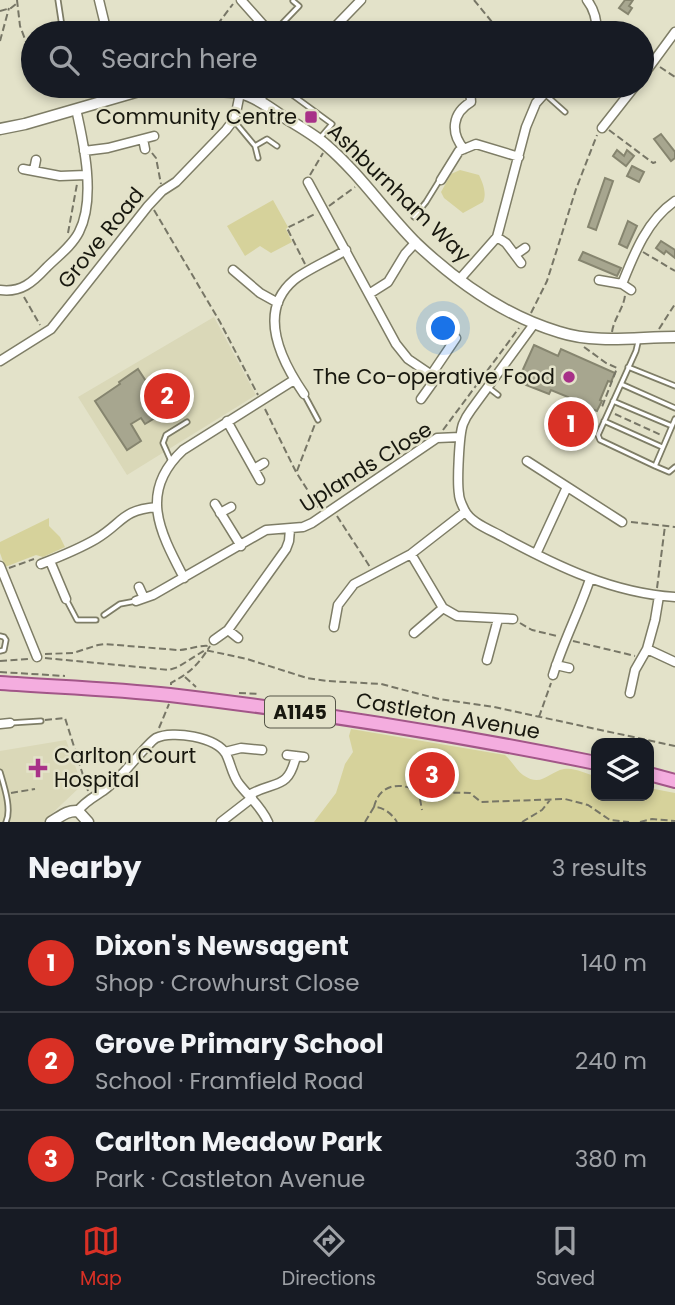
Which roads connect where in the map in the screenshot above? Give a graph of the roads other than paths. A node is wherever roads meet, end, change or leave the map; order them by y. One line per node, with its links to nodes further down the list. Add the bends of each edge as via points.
1 (58, 0): 8 (lane)
2 (99, 0): 9 (street)
3 (239, 0): 10 (street)
4 (361, 0): 12 (street)
5 (600, 0): 7 (street)
6 (293, 1): 11 (lane, via 299,6)
7 (589, 3): 13 (street)
8 (61, 21)
9 (104, 21)
10 (259, 21)
11 (283, 21)
12 (341, 21)
13 (597, 21)
14 (675, 32): 15 (street)
15 (654, 61)
16 (114, 98): 26 (street, Ashburnham Way)
17 (239, 98): 28 (street, Grove Road)
18 (252, 98): 25 (street, Ashburnham Way)
19 (261, 98): 25 (street)
20 (295, 98): 33 (lane, via 332,124)
21 (471, 98): 37 (street, via 454,132)
22 (540, 98): 39 (street, via 526,127)
23 (549, 98): 27 (lane)
24 (626, 98): 29 (street)
25 (259, 101): 33 (street, Ashburnham Way)
26 (76, 109): 30 (street, Ashburnham Way); 38 (street)
27 (565, 112)
28 (234, 120): 34 (lane); 65 (street, Grove Road, via 150,203 51,328)
29 (603, 127)
30 (0, 129)
31 (153, 136): 32 (street)
32 (143, 139): 36 (street); 38 (street)
33 (323, 143): 50 (street, Ashburnham Way)
34 (255, 146): 35 (lane, via 267,139); 40 (lane)
35 (277, 146)
36 (145, 149)
37 (464, 149): 39 (street, via 476,144); 45 (street)
38 (84, 151): 44 (street)
39 (519, 157): 49 (street)
40 (258, 158)
41 (36, 160): 43 (street)
42 (23, 169): 43 (street)
43 (34, 170): 44 (street)
44 (83, 176): 58 (street, via 87,200 79,233 33,281 20,290)
45 (441, 180): 48 (lane)
46 (308, 182): 52 (street)
47 (675, 201): 57 (street, via 636,248 626,287)
48 (414, 217)
49 (497, 237): 53 (street); 56 (street)
50 (416, 243): 56 (street, Ashburnham Way); 59 (street, via 388,282)
51 (525, 248): 53 (street)
52 (346, 250): 59 (street); 60 (street, via 294,280)
53 (515, 255): 54 (street)
54 (521, 263)
55 (233, 270): 60 (street)
56 (459, 280): 61 (street, Ashburnham Way)
57 (599, 280)
58 (0, 290)
59 (369, 295): 67 (street, via 396,344)
60 (278, 303): 68 (street, via 277,344)
61 (531, 322): 64 (street, Ashburnham Way, via 597,339); 71 (street)
62 (449, 333): 67 (street, via 456,338)
63 (675, 337): 64 (street, Ashburnham Way)
64 (639, 338): 66 (lane)
65 (0, 361)
66 (628, 367): 69 (lane); 70 (lane)
67 (431, 375): 74 (street, via 436,378)
68 (294, 380): 72 (street); 79 (street)
69 (621, 384): 75 (lane); 76 (lane)
70 (675, 386)
71 (488, 387): 73 (lane); 83 (street, via 471,410)
72 (304, 394): 77 (lane)
73 (498, 395)
74 (421, 398)
75 (613, 401): 80 (lane); 82 (lane)
76 (675, 408)
77 (318, 419)
78 (675, 419): 82 (lane)
79 (227, 421): 85 (street); 90 (street)
80 (604, 421): 84 (lane); 88 (lane, via 600,440)
81 (187, 422): 85 (lane, via 166,435 163,443)
82 (672, 426): 84 (lane)
83 (460, 437): 96 (street, via 458,495); 99 (street, Uplands Close, via 437,438 312,523)
84 (663, 447): 88 (lane)
85 (171, 461): 95 (street, via 157,489)
86 (527, 461): 92 (street)
87 (264, 463): 90 (street)
88 (655, 466): 89 (lane, via 668,472)
89 (675, 467)
90 (254, 469): 91 (street)
91 (260, 480)
92 (567, 487): 98 (street); 102 (street)
93 (215, 504): 97 (street)
94 (231, 506): 97 (street)
95 (157, 507): 104 (street, via 164,538); 107 (street, via 129,513 94,540 45,562)
96 (465, 512): 101 (street); 102 (street)
97 (220, 513): 100 (street)
98 (622, 522)
99 (290, 528): 100 (street, Uplands Close, via 266,530); 118 (street, via 286,549)
100 (241, 546): 104 (street, Uplands Close)
101 (411, 554): 112 (street); 117 (street, via 354,584 338,605)
102 (536, 554): 105 (street)
103 (1, 568): 125 (street)
104 (184, 579): 111 (street, Uplands Close)
105 (590, 579): 108 (street); 128 (street)
106 (139, 587): 111 (street)
107 (65, 596): 110 (street); 116 (lane, via 77,620)
108 (659, 596): 109 (street); 123 (street)
109 (675, 597)
110 (54, 598)
111 (140, 600): 113 (lane, via 120,604)
112 (443, 608): 114 (street, via 457,616); 119 (street)
113 (104, 615)
114 (498, 619): 115 (street); 126 (street)
115 (513, 619)
116 (96, 621)
117 (334, 627)
118 (228, 630): 121 (street); 122 (street)
119 (414, 633)
120 (0, 636): 124 (lane, via 6,639)
121 (238, 638)
122 (212, 643)
123 (647, 649): 127 (street); 132 (street, via 635,670)
124 (0, 651)
125 (36, 656)
126 (487, 660)
127 (675, 662)
128 (556, 664): 129 (street); 130 (street)
129 (569, 668)
130 (553, 675)
131 (0, 683): 139 (main road, Castleton Avenue / A1145, via 170,695 323,715)
132 (630, 693)
133 (41, 721): 134 (lane)
134 (10, 723): 135 (street)
135 (0, 724)
136 (261, 750): 137 (street)
137 (225, 752): 143 (street, via 233,774); 144 (street, via 197,738 175,734 154,738 139,758)
138 (296, 756): 143 (street, via 287,779)
139 (591, 762)
140 (0, 772): 145 (lane)
141 (654, 775): 142 (main road)
142 (675, 780)
143 (251, 797): 148 (street); 149 (street)
144 (78, 811): 146 (street); 147 (street)
145 (6, 822)
146 (51, 822)
147 (88, 822)
148 (221, 822)
149 (268, 822)

